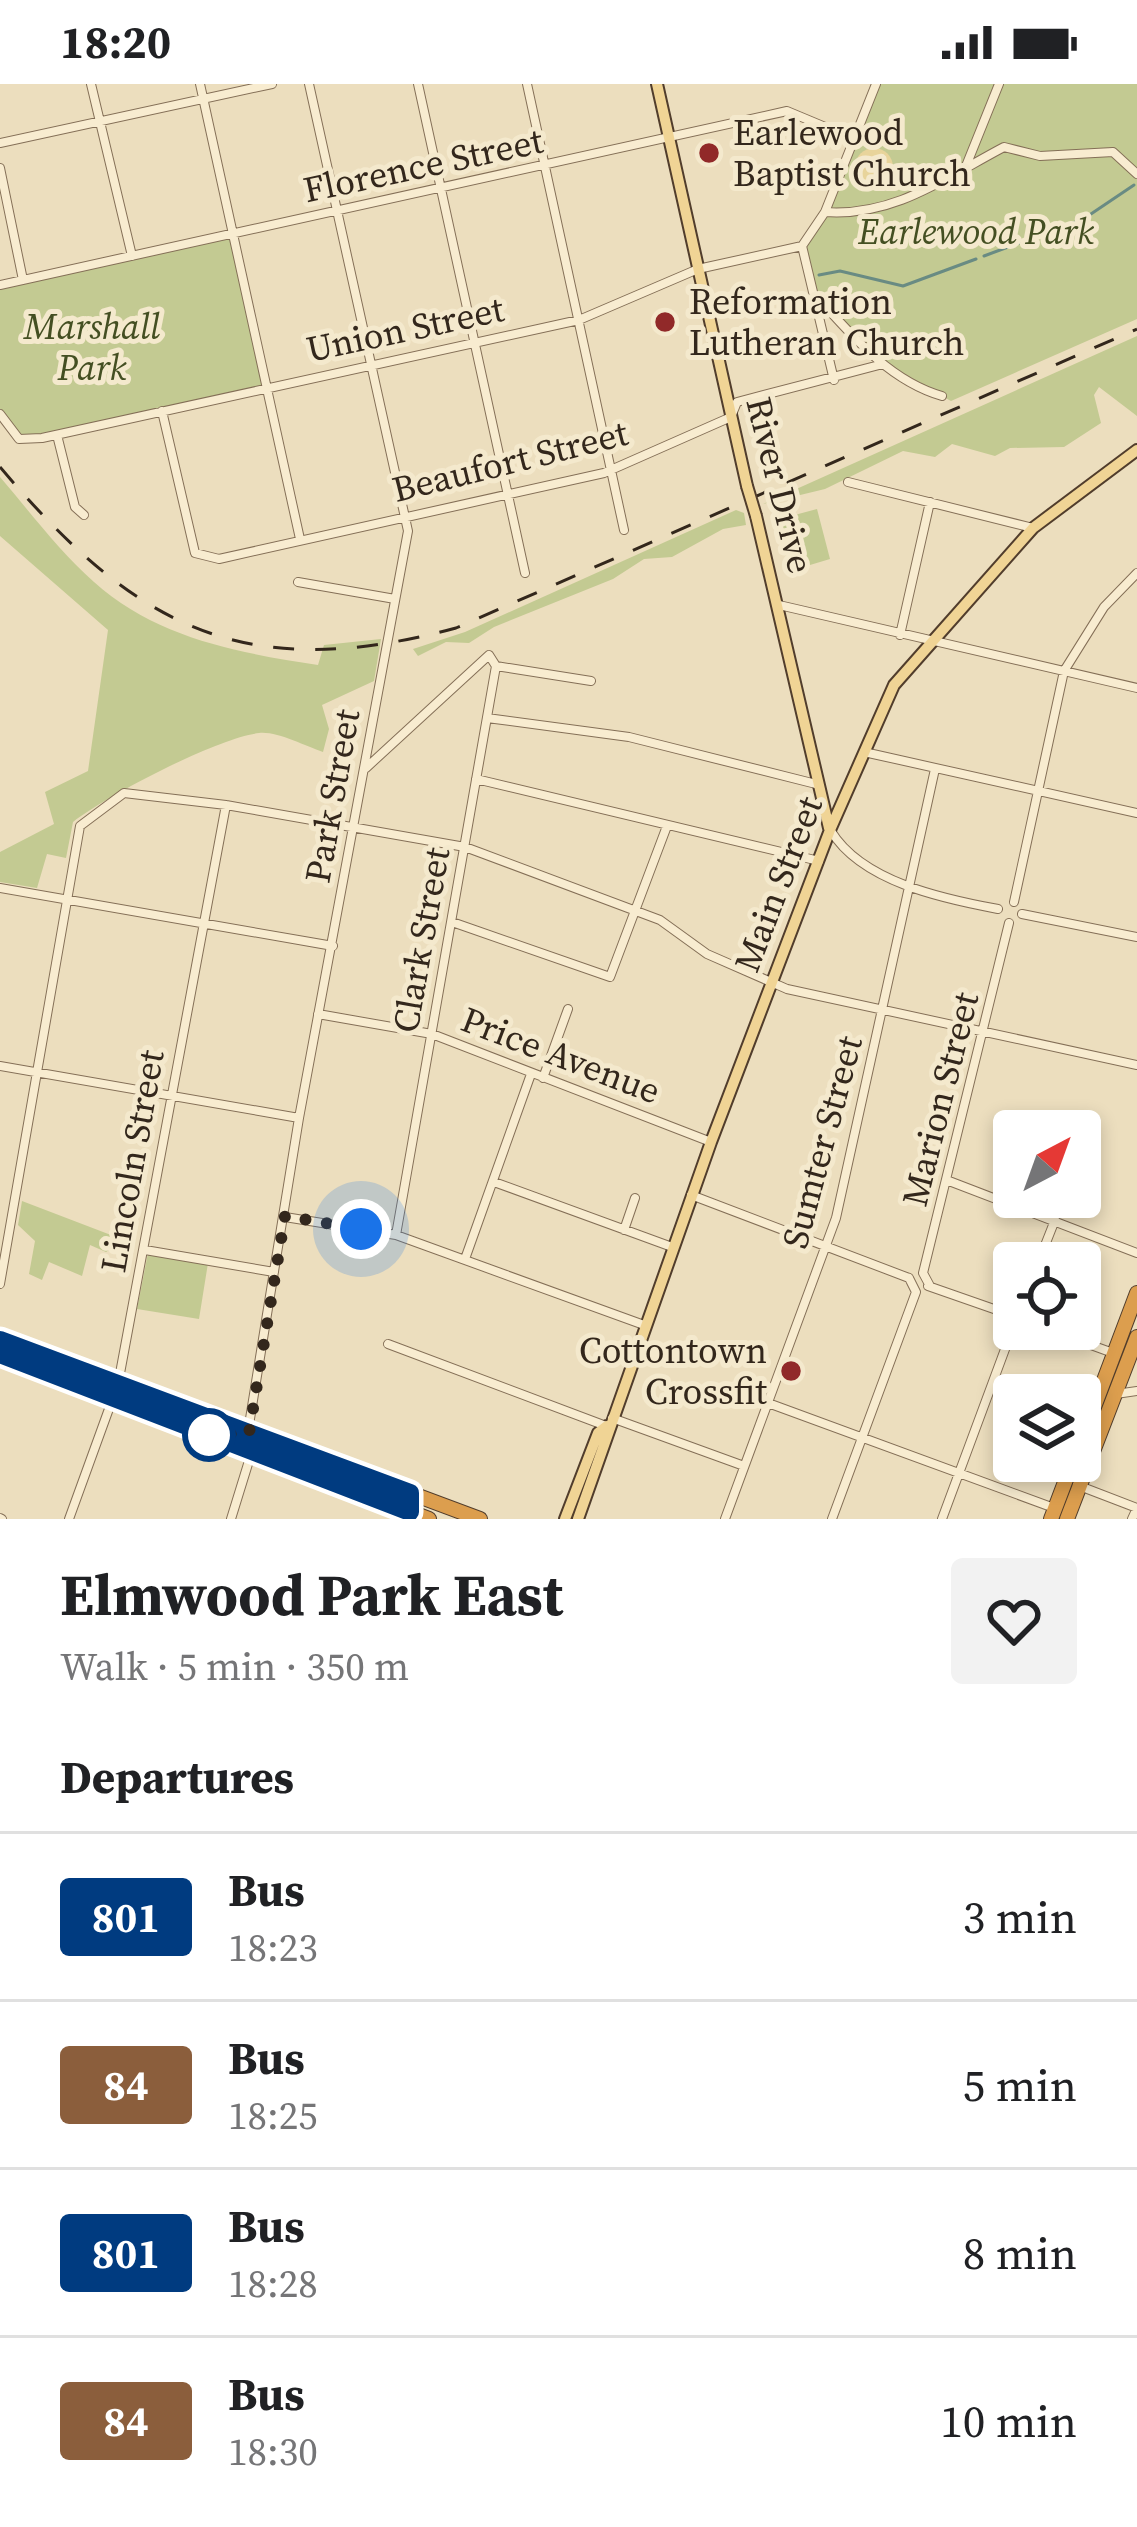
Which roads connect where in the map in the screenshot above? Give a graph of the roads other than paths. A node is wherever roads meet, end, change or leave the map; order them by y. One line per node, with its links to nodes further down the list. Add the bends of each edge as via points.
1 (91, 84): 11 (street)
2 (200, 84): 10 (street)
3 (272, 84): 10 (street)
4 (309, 84): 20 (street, Park Street)
5 (418, 84): 19 (street)
6 (526, 84): 15 (street)
7 (657, 84): 12 (main road, River Drive)
8 (876, 84): 13 (street)
9 (998, 87): 16 (street)
10 (203, 99): 11 (street); 22 (street)
11 (99, 121): 14 (street); 24 (street)
12 (669, 136): 13 (street, Florence Street, via 787,111); 15 (street, Florence Street); 25 (main road, River Drive)
13 (854, 139): 21 (street)
14 (0, 143)
15 (546, 166): 19 (street, Florence Street); 29 (street)
16 (966, 167): 18 (street, via 1004,147 1040,156 1099,150); 21 (street, via 892,206)
17 (0, 168): 26 (street)
18 (1137, 174)
19 (442, 189): 20 (street, Florence Street); 30 (street)
20 (338, 212): 22 (street, Florence Street); 31 (street, Park Street)
21 (825, 212): 23 (street)
22 (233, 235): 24 (street, Florence Street); 34 (street)
23 (802, 246): 25 (street, Union Street); 28 (street)
24 (132, 256): 26 (street, Florence Street)
25 (698, 269): 29 (street, Union Street); 38 (main road, River Drive)
26 (23, 280): 27 (street, Florence Street)
27 (0, 285)
28 (815, 294): 32 (street); 33 (street)
29 (579, 320): 30 (street, Union Street); 41 (street)
30 (475, 341): 31 (street, Union Street); 43 (street)
31 (370, 363): 34 (street, Union Street); 46 (street, Park Street)
32 (883, 364): 33 (street, Beaufort Street); 35 (street)
33 (834, 380): 38 (street, Beaufort Street, via 737,402)
34 (267, 387): 36 (street, Union Street); 49 (street)
35 (942, 396)
36 (162, 411): 39 (street, Union Street); 49 (street, Beaufort Street, via 195,553 202,559)
37 (0, 414): 39 (street, Union Street, via 25,441)
38 (731, 417): 41 (street, Beaufort Street); 54 (main road, River Drive, bridge)
39 (57, 435): 45 (street)
40 (1137, 450): 47 (main road, Main Street)
41 (611, 470): 43 (street, Beaufort Street); 48 (street)
42 (848, 482): 44 (street)
43 (506, 496): 46 (street, Beaufort Street); 50 (street)
44 (931, 502): 47 (street); 55 (street)
45 (84, 515)
46 (407, 517): 49 (street, Beaufort Street); 53 (street, Park Street)
47 (1033, 528): 56 (main road, Main Street)
48 (625, 530)
49 (300, 539)
50 (525, 573)
51 (1137, 573): 58 (street)
52 (298, 582): 53 (street)
53 (394, 599): 63 (street, Park Street)
54 (779, 605): 55 (street); 66 (main road, River Drive)
55 (900, 635): 56 (street)
56 (928, 641): 58 (street); 62 (main road, Main Street, via 894,685)
57 (496, 666): 59 (street); 61 (street, Clark Street); 63 (street, via 489,655)
58 (1064, 671): 60 (street); 67 (street)
59 (591, 681)
60 (1137, 688)
61 (487, 718): 65 (street, Clark Street); 66 (street, via 629,737)
62 (864, 752): 64 (street); 72 (main road, Main Street)
63 (366, 769): 70 (street, Park Street)
64 (935, 769): 67 (street); 76 (street, Sumter Street)
65 (476, 779): 71 (street); 73 (street, Clark Street)
66 (816, 784): 72 (main road, River Drive)
67 (1038, 792): 69 (street); 78 (street)
68 (226, 805): 70 (street); 77 (street, via 138,791 107,803 80,826); 84 (street, Lincoln Street)
69 (1137, 813)
70 (355, 826): 73 (street); 86 (street, Park Street)
71 (667, 826): 74 (street); 79 (street)
72 (830, 830): 74 (main road, Main Street); 76 (street, via 840,847)
73 (465, 847): 79 (street); 82 (street, Clark Street)
74 (819, 861): 87 (main road, Main Street)
75 (0, 887): 77 (street)
76 (911, 890): 80 (street); 89 (street, Sumter Street)
77 (67, 900): 84 (street); 95 (street)
78 (1014, 902): 80 (street); 81 (street)
79 (634, 908): 82 (street, via 610,977); 87 (street, via 706,954)
80 (998, 909): 83 (street)
81 (1022, 914): 83 (street); 85 (street)
82 (452, 922): 92 (street, Clark Street)
83 (1010, 923): 91 (street, Marion Street)
84 (200, 926): 86 (street); 98 (street, Lincoln Street)
85 (1137, 938)
86 (333, 946): 90 (street, Park Street)
87 (772, 983): 89 (street); 100 (main road, Main Street)
88 (568, 1009): 97 (street)
89 (884, 1010): 91 (street); 113 (street, Sumter Street)
90 (318, 1014): 92 (street, Price Avenue); 99 (street, Park Street)
91 (986, 1032): 93 (street); 101 (street, Marion Street)
92 (432, 1034): 96 (street, Price Avenue); 110 (street, Clark Street)
93 (1137, 1065)
94 (0, 1066): 95 (street)
95 (36, 1072): 98 (street); 108 (street)
96 (531, 1074): 97 (street, Price Avenue); 102 (street)
97 (543, 1078): 100 (street, Price Avenue)
98 (172, 1095): 99 (street); 114 (street, Lincoln Street)
99 (299, 1118): 105 (street, Park Street)
100 (710, 1142): 103 (main road, Main Street)
101 (949, 1181): 106 (street); 118 (street, Marion Street)
102 (494, 1182): 109 (street); 116 (street)
103 (692, 1195): 112 (main road, Main Street); 113 (street)
104 (634, 1198): 109 (street)
105 (285, 1216): 110 (street); 117 (street, Park Street)
106 (1055, 1220): 111 (street); 115 (street)
107 (0, 1222): 108 (street)
108 (11, 1224): 120 (street)
109 (624, 1230): 112 (street)
110 (396, 1235): 116 (street)
111 (1046, 1242)
112 (672, 1247): 125 (main road, Main Street)
113 (825, 1247): 119 (street); 138 (street, Sumter Street)
114 (145, 1250): 117 (street); 136 (street, Lincoln Street)
115 (1134, 1250)
116 (465, 1259): 125 (street)
117 (274, 1271): 140 (street, Park Street)
118 (923, 1273): 119 (street); 121 (street)
119 (909, 1278): 122 (street)
120 (0, 1284)
121 (930, 1286): 122 (street); 124 (street)
122 (916, 1292): 141 (street)
123 (1137, 1293): 132 (highway)
124 (993, 1308)
125 (644, 1325): 139 (main road, Main Street)
126 (1137, 1337): 133 (highway)
127 (0, 1340): 136 (highway)
128 (388, 1344): 139 (street)
129 (1101, 1349): 132 (street)
130 (1005, 1350): 144 (street)
131 (0, 1354): 136 (highway)
132 (1115, 1354): 134 (highway)
133 (1124, 1373): 135 (street); 137 (highway)
134 (1101, 1390)
135 (1137, 1390): 137 (street)
136 (116, 1391): 140 (highway); 142 (highway); 150 (street, Lincoln Street)
137 (1115, 1395): 145 (highway)
138 (768, 1403): 141 (street); 143 (street, Sumter Street)
139 (609, 1422): 143 (street); 154 (main road, Main Street); 155 (main road, Main Street)
140 (249, 1433): 142 (street, Park Street); 146 (highway)
141 (863, 1436): 144 (street); 157 (street)
142 (252, 1451): 148 (highway); 151 (street, Park Street)
143 (744, 1466): 156 (street, Sumter Street)
144 (960, 1472): 149 (street); 158 (street)
145 (1073, 1483): 147 (street); 149 (highway)
146 (410, 1493): 148 (main road); 153 (highway)
147 (1137, 1508): 159 (street)
148 (401, 1514): 152 (highway)
149 (1057, 1515)
150 (69, 1519)
151 (231, 1519)
152 (429, 1519)
153 (479, 1519)
154 (565, 1519)
155 (578, 1519)
156 (725, 1519)
157 (832, 1519)
158 (942, 1519)
159 (1132, 1519)

